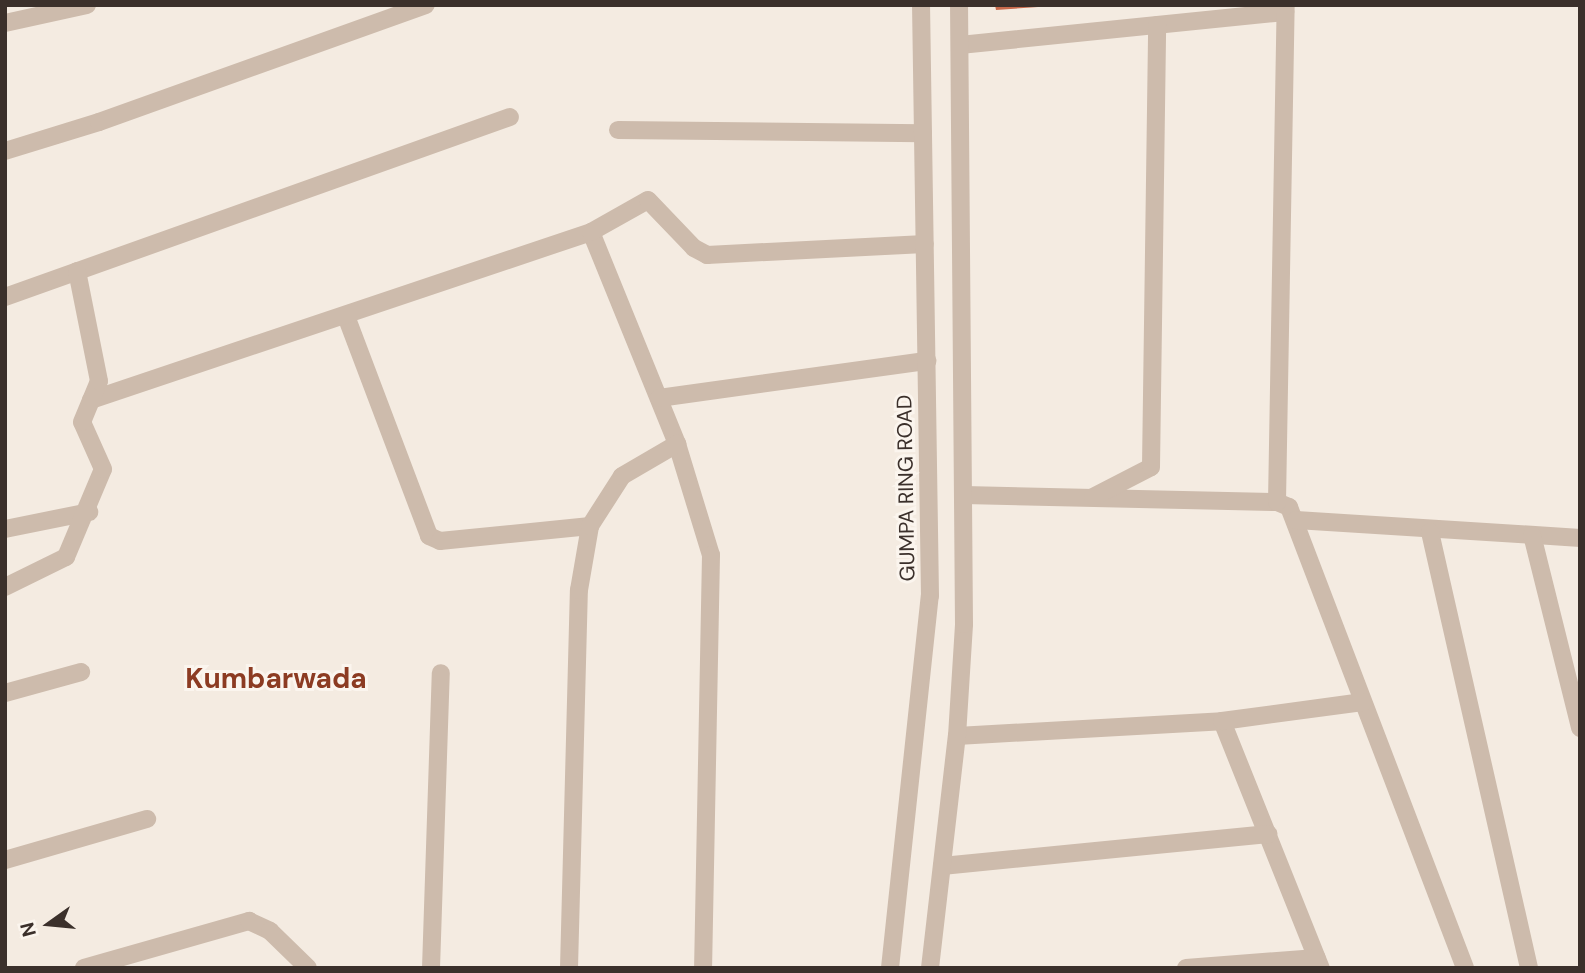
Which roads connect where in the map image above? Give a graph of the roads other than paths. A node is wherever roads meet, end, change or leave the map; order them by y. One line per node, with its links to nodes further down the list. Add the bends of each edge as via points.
1 (86, 5): 6 (street)
2 (426, 5): 12 (street)
3 (921, 5): 11 (street, GUMPA RING ROAD)
4 (959, 5): 8 (street)
5 (1286, 9): 7 (street); 24 (street)
6 (5, 23)
7 (1157, 26): 8 (street); 23 (street, via 1152,467)
8 (960, 45): 22 (street)
9 (510, 117): 15 (street)
10 (618, 130): 11 (street)
11 (923, 133): 14 (street, GUMPA RING ROAD)
12 (5, 151)
13 (591, 232): 14 (street, via 648,200 694,248 707,255); 17 (street); 19 (street)
14 (925, 244): 18 (street, GUMPA RING ROAD)
15 (77, 271): 16 (street); 20 (street, via 99,377)
16 (5, 296)
17 (346, 316): 20 (street); 27 (street, via 429,536 440,541)
18 (927, 361): 19 (street); 50 (street, GUMPA RING ROAD, via 930,596)
19 (659, 398): 21 (street)
20 (91, 400): 25 (street, via 82,422 103,469)
21 (677, 444): 27 (street, via 622,477); 49 (street, via 709,540 713,573)
22 (964, 495): 23 (street); 39 (street, via 964,625)
23 (1090, 498): 24 (street)
24 (1278, 502): 26 (street, via 1289,507)
25 (89, 512): 28 (street); 32 (street, via 62,560)
26 (1296, 520): 29 (street); 36 (street)
27 (590, 526): 48 (street, via 579,590)
28 (5, 529)
29 (1430, 532): 30 (street); 54 (street)
30 (1532, 535): 31 (street); 38 (street)
31 (1580, 538)
32 (5, 587)
33 (81, 672): 35 (street)
34 (441, 673): 47 (street)
35 (5, 693)
36 (1363, 702): 37 (street); 53 (street)
37 (1222, 721): 39 (street); 41 (street)
38 (1580, 728)
39 (957, 736): 43 (street)
40 (147, 819): 42 (street)
41 (1268, 834): 43 (street); 44 (street)
42 (5, 860)
43 (942, 866): 51 (street)
44 (1319, 963): 52 (street)
45 (84, 968): 46 (street, via 249,921 270,931)
46 (309, 968)
47 (431, 968)
48 (569, 968)
49 (703, 968)
50 (890, 968)
51 (930, 968)
52 (1186, 968)
53 (1465, 968)
54 (1529, 968)

